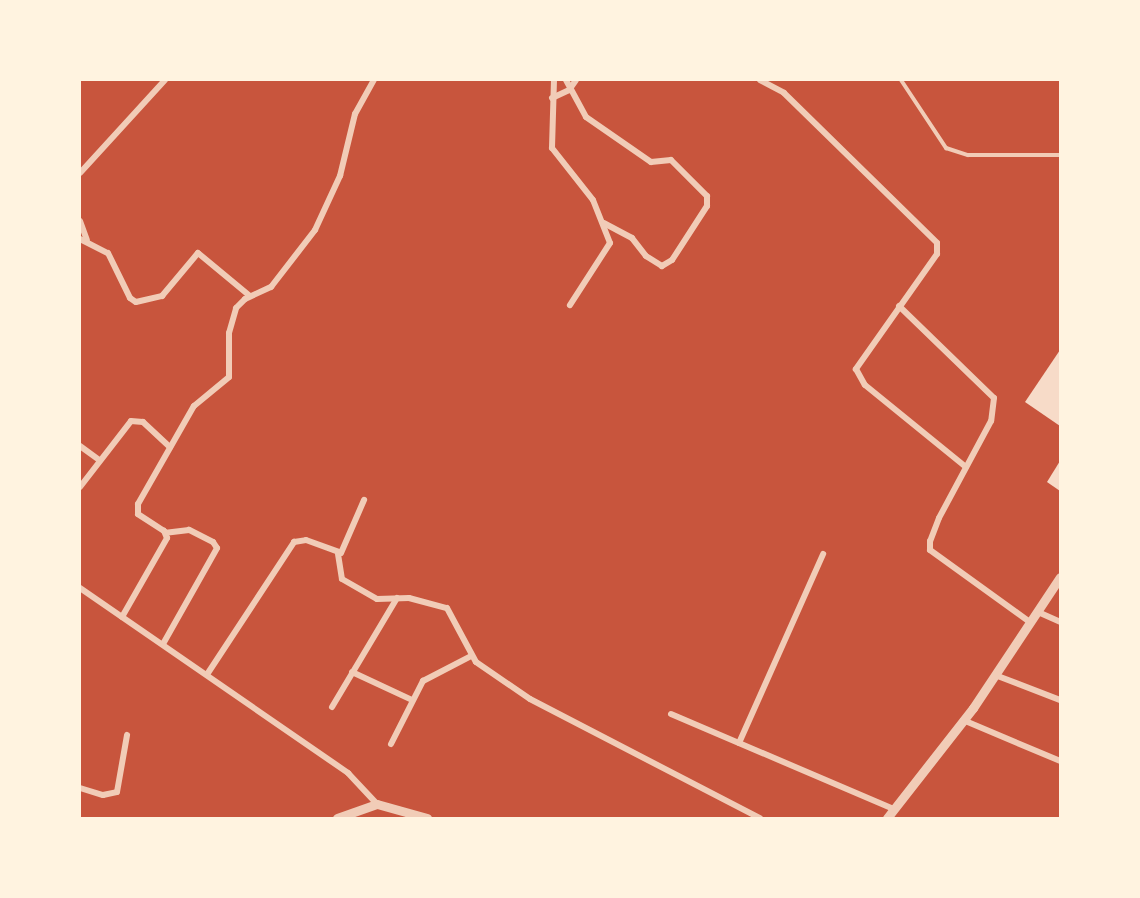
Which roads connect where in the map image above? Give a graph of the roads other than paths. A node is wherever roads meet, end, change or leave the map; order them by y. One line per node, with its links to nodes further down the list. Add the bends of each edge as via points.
1 (165, 80): 11 (street)
2 (374, 80): 15 (street, via 355,114 340,176 315,230 271,287)
3 (554, 80): 9 (street)
4 (566, 80): 8 (street)
5 (576, 80): 8 (street)
6 (760, 80): 17 (street, via 784,93 937,243 937,254)
7 (901, 80): 10 (lane, via 946,148 968,155)
8 (569, 90): 9 (street); 13 (street, via 586,117 651,162 671,160 707,196 707,206 678,251 662,266 646,256 632,238)
9 (552, 98): 13 (street, via 555,156 593,200)
10 (1060, 155)
11 (80, 173)
12 (80, 221): 14 (street)
13 (604, 223): 16 (street, via 609,247)
14 (83, 240): 15 (street, via 108,254 130,298 136,302 162,296 198,253)
15 (250, 296): 19 (street, via 236,308 229,333 229,377 194,406)
16 (570, 305)
17 (899, 306): 21 (street, via 994,398 991,421); 21 (street, via 858,362 857,375)
18 (80, 446): 20 (street)
19 (170, 447): 20 (street, via 143,422 135,420); 24 (street, via 137,507 138,514)
20 (99, 460): 22 (street)
21 (966, 467): 32 (street, via 939,518 930,550)
22 (80, 487)
23 (364, 500): 25 (street)
24 (166, 534): 31 (street, via 166,542); 34 (street, via 189,530 217,548)
25 (338, 554): 29 (street, via 342,579 377,599); 37 (street, via 306,540 294,542)
26 (823, 554): 45 (street)
27 (1060, 577): 30 (street)
28 (80, 588): 31 (street)
29 (397, 598): 35 (street, via 447,608); 36 (street)
30 (1038, 612): 32 (street); 33 (street)
31 (122, 617): 34 (street)
32 (1030, 622): 38 (street)
33 (1060, 622)
34 (163, 644): 37 (street)
35 (471, 656): 39 (street, via 423,681); 53 (street, via 530,699)
36 (352, 672): 39 (street); 41 (street)
37 (208, 673): 49 (street, via 348,773)
38 (995, 675): 40 (street); 43 (street)
39 (412, 700): 46 (street)
40 (1060, 700)
41 (332, 707)
42 (671, 714): 45 (street)
43 (963, 720): 47 (street); 50 (street)
44 (127, 735): 48 (street, via 117,792 104,795)
45 (739, 743): 50 (street)
46 (391, 744)
47 (1060, 761)
48 (80, 788)
49 (376, 804): 51 (street); 52 (street)
50 (894, 809): 54 (street)
51 (337, 819)
52 (427, 819)
53 (760, 819)
54 (887, 819)

